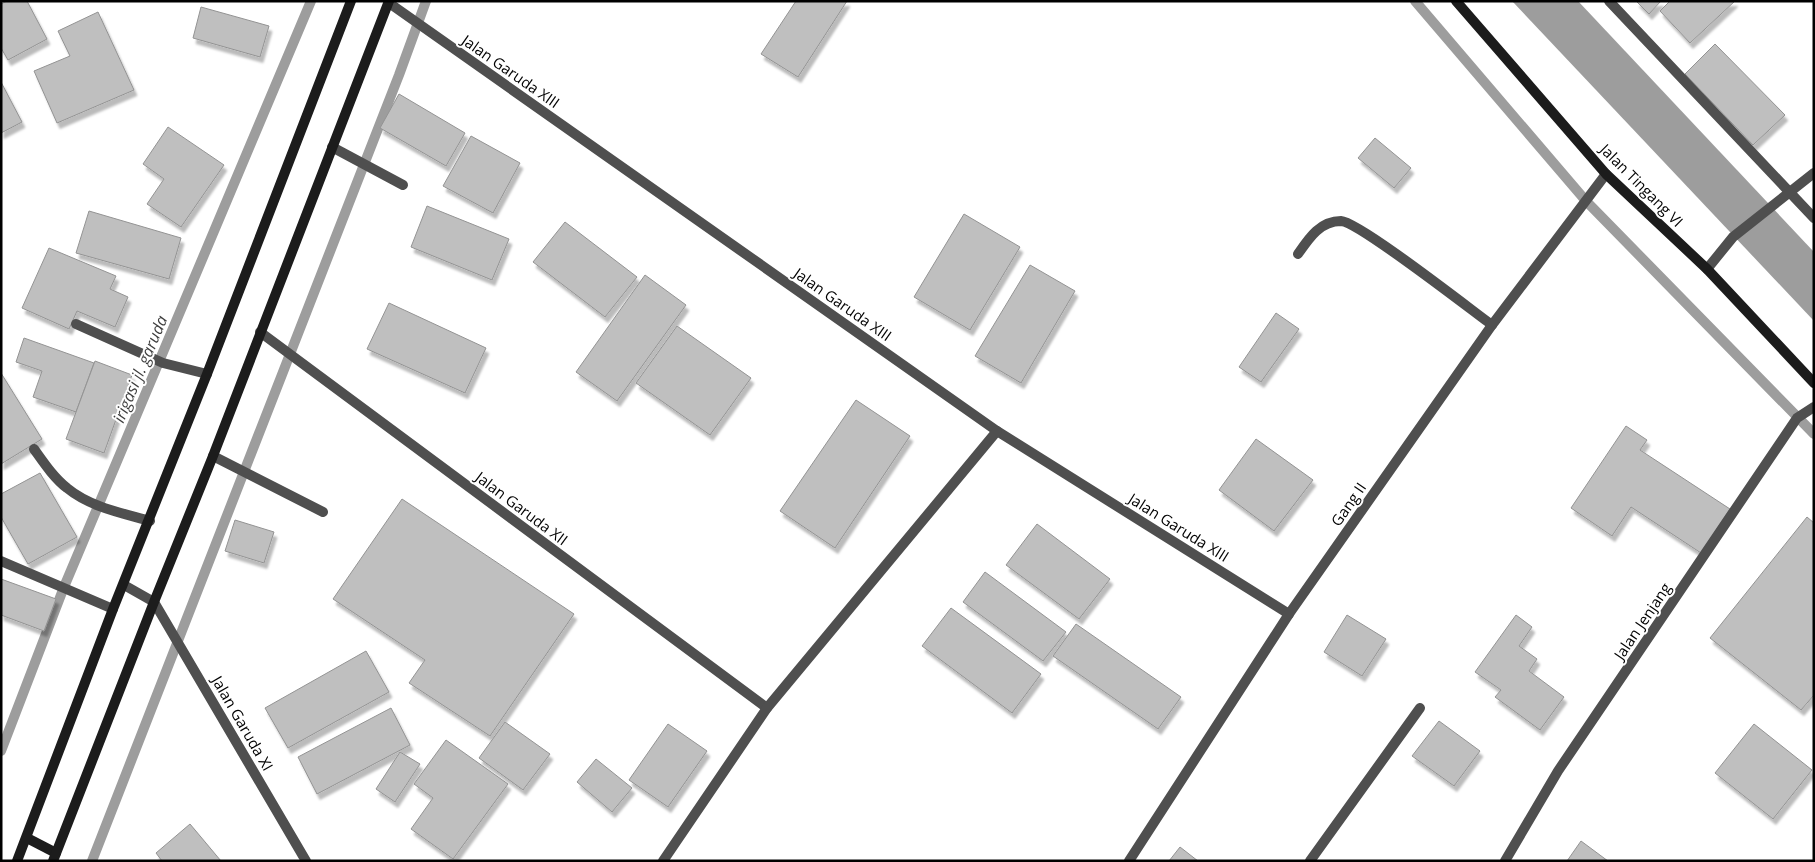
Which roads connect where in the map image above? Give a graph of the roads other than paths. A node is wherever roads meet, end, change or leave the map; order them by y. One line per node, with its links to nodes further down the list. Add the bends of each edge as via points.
1 (351, 1): 16 (main road)
2 (1456, 1): 7 (main road, Jalan Tingang VI)
3 (1609, 1): 9 (street)
4 (389, 2): 5 (main road); 19 (street, Jalan Garuda XIII)
5 (332, 147): 8 (street); 15 (main road)
6 (1814, 173): 9 (street)
7 (1606, 174): 12 (main road, Jalan Tingang VI); 14 (street, Gang II)
8 (403, 185)
9 (1790, 193): 10 (street); 12 (street, via 1734,237)
10 (1814, 218)
11 (1298, 254): 14 (street, via 1311,235 1328,223 1343,221 1368,234)
12 (1706, 269): 17 (main road, Jalan Tingang VI)
13 (76, 324): 16 (street, via 163,363)
14 (1492, 325): 28 (street, Gang II)
15 (260, 332): 21 (main road); 29 (street, Jalan Garuda XII)
16 (207, 374): 23 (main road)
17 (1814, 383)
18 (1814, 407): 38 (street, Jalan Jenjang, via 1797,418 1558,772)
19 (997, 431): 28 (street, Jalan Garuda XIII); 29 (street)
20 (34, 450): 23 (street, via 55,477 77,496 107,509)
21 (213, 456): 22 (street); 26 (main road)
22 (323, 512)
23 (150, 521): 25 (main road)
24 (1, 561): 27 (street)
25 (124, 585): 26 (street); 27 (main road)
26 (154, 602): 32 (main road); 34 (street, Jalan Garuda XI)
27 (113, 609): 31 (main road)
28 (1290, 614): 36 (street, Gang II)
29 (767, 708): 35 (street)
30 (1420, 708): 37 (street)
31 (27, 838): 32 (main road); 33 (main road)
32 (54, 857)
33 (17, 861)
34 (306, 861)
35 (663, 861)
36 (1129, 861)
37 (1310, 861)
38 (1505, 861)

